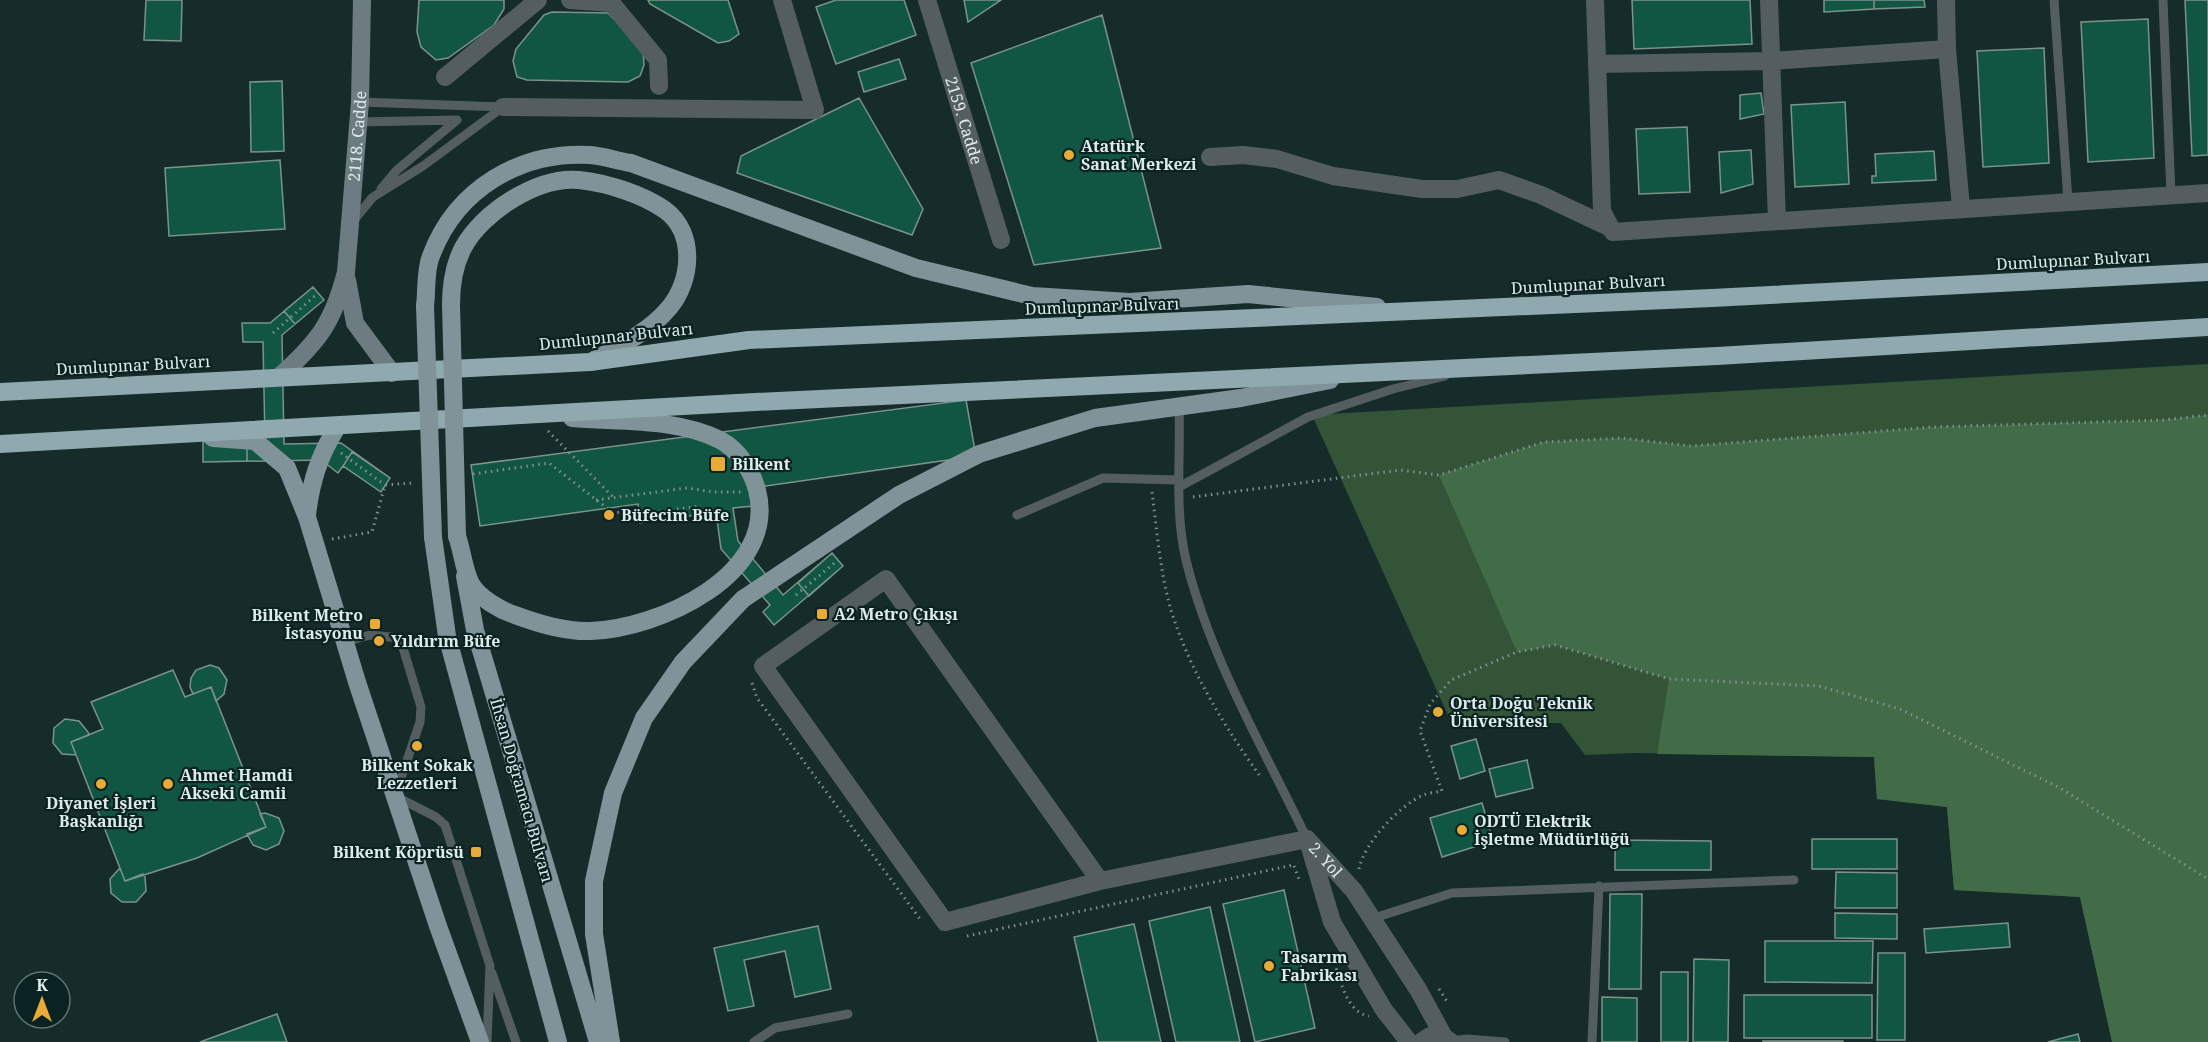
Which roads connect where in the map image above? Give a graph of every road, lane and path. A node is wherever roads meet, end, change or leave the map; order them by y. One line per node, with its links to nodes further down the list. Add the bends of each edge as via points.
1 (362, 0): 17 (street, 2118. Cadde)
2 (538, 0): 15 (street)
3 (570, 0): 11 (street)
4 (782, 0): 18 (street, via 815,110)
5 (927, 0): 29 (street, 2159. Cadde)
6 (1595, 0): 14 (street)
7 (1769, 0): 13 (street)
8 (1946, 0): 12 (street)
9 (2054, 0): 24 (lane)
10 (2163, 0): 22 (lane)
11 (610, 1): 16 (street, via 658,60)
12 (1947, 49): 13 (street); 25 (street)
13 (1771, 61): 14 (street); 27 (street)
14 (1597, 64): 28 (street, via 1602,211)
15 (445, 77)
16 (659, 86)
17 (360, 102): 18 (lane); 19 (street, 2118. Cadde)
18 (503, 107): 23 (lane)
19 (359, 122): 23 (lane, via 457,120 397,170); 26 (street, 2118. Cadde)
20 (1210, 158): 28 (street, via 1242,155 1277,159 1333,176 1422,189 1457,189 1499,180)
21 (2208, 193): 22 (street)
22 (2171, 195): 24 (street)
23 (373, 197): 26 (lane)
24 (2068, 201): 25 (street)
25 (1961, 208): 27 (street)
26 (352, 221): 30 (street, 2118. Cadde)
27 (1777, 221): 28 (street, via 1613,232)
28 (1611, 228)
29 (1000, 240)
30 (346, 272): 38 (street, via 355,323); 40 (street, via 336,304 317,341)
31 (2208, 272): 33 (highway, Dumlupınar Bulvarı)
32 (318, 293): 35 (path)
33 (1421, 311): 36 (highway, Dumlupınar Bulvarı, via 749,340); 81 (main road, bridge, via 1248,294 1130,302 1032,296 916,268 631,163 590,155 531,160 476,189 448,222 430,258 425,306 433,537 447,636)
34 (2208, 327): 37 (highway)
35 (273, 333)
36 (590, 362): 38 (highway, Dumlupınar Bulvarı); 59 (main road, bridge, via 664,313 679,292 688,267 685,237 666,211 609,186 578,180 534,187 488,216 463,248 451,282)
37 (1473, 369): 39 (highway); 49 (lane, via 1393,389 1308,417)
38 (392, 373): 40 (highway, Dumlupınar Bulvarı)
39 (1365, 373): 42 (main road, via 1241,398); 43 (highway)
40 (280, 376): 41 (highway, Dumlupınar Bulvarı)
41 (0, 392)
42 (1179, 405): 49 (lane); 83 (main road, via 1095,418 980,454 899,495 743,599 714,627 683,662 644,718 613,793 594,892 594,934)
43 (532, 415): 45 (highway); 52 (path); 59 (main road, via 672,426 722,441 737,453 754,478 759,513 752,546 733,570 683,607 652,621 591,631 529,620 488,601 471,585)
44 (2208, 416): 53 (path, via 1933,427 1691,446 1622,438 1544,442 1439,475 1400,470)
45 (337, 427): 46 (highway); 58 (main road, via 321,452 310,484)
46 (172, 434): 47 (highway); 58 (main road, via 255,441 287,468)
47 (0, 444)
48 (340, 452): 50 (path)
49 (1179, 483): 53 (lane); 57 (lane, via 1103,478)
50 (386, 485)
51 (746, 492): 52 (path, via 687,488)
52 (614, 498): 54 (path)
53 (1179, 499): 65 (lane, via 1186,559 1213,645)
54 (596, 501)
55 (701, 506): 56 (path)
56 (639, 514)
57 (1017, 515)
58 (307, 517): 62 (main road)
59 (458, 536): 82 (main road, İhsan Doğramacı Bulvarı, via 475,630)
60 (838, 560): 61 (path)
61 (796, 595)
62 (345, 642): 64 (main road); 64 (lane, via 370,635 400,638 421,707 420,722)
63 (751, 680): 73 (path, via 757,699 916,917)
64 (395, 796): 75 (lane, via 445,825); 78 (main road)
65 (1307, 839): 69 (street); 71 (street, 2. Yol); 85 (street, 2. Yol, via 1332,921 1384,1010)
66 (1293, 865): 74 (path, via 985,934)
67 (2208, 879): 71 (path, via 2060,788 1900,709 1819,686 1670,679 1555,645 1516,652 1451,680 1430,704 1420,730 1442,791 1424,795 1387,821 1360,861)
68 (1794, 880): 70 (lane)
69 (1100, 881): 69 (street, via 945,922 763,666 886,579)
70 (1599, 886): 72 (lane, via 1452,893); 88 (lane)
71 (1354, 891): 72 (street, 2. Yol)
72 (1371, 919): 77 (street, 2. Yol)
73 (925, 922)
74 (964, 935)
75 (490, 966): 79 (lane); 80 (lane)
76 (848, 1014): 84 (lane, via 775,1028)
77 (1448, 1040): 86 (street, via 1430,1036); 87 (lane)
78 (480, 1042)
79 (487, 1042)
80 (516, 1042)
81 (558, 1042)
82 (598, 1042)
83 (611, 1042)
84 (754, 1042)
85 (1409, 1042)
86 (1420, 1042)
87 (1505, 1042)
88 (1592, 1042)

